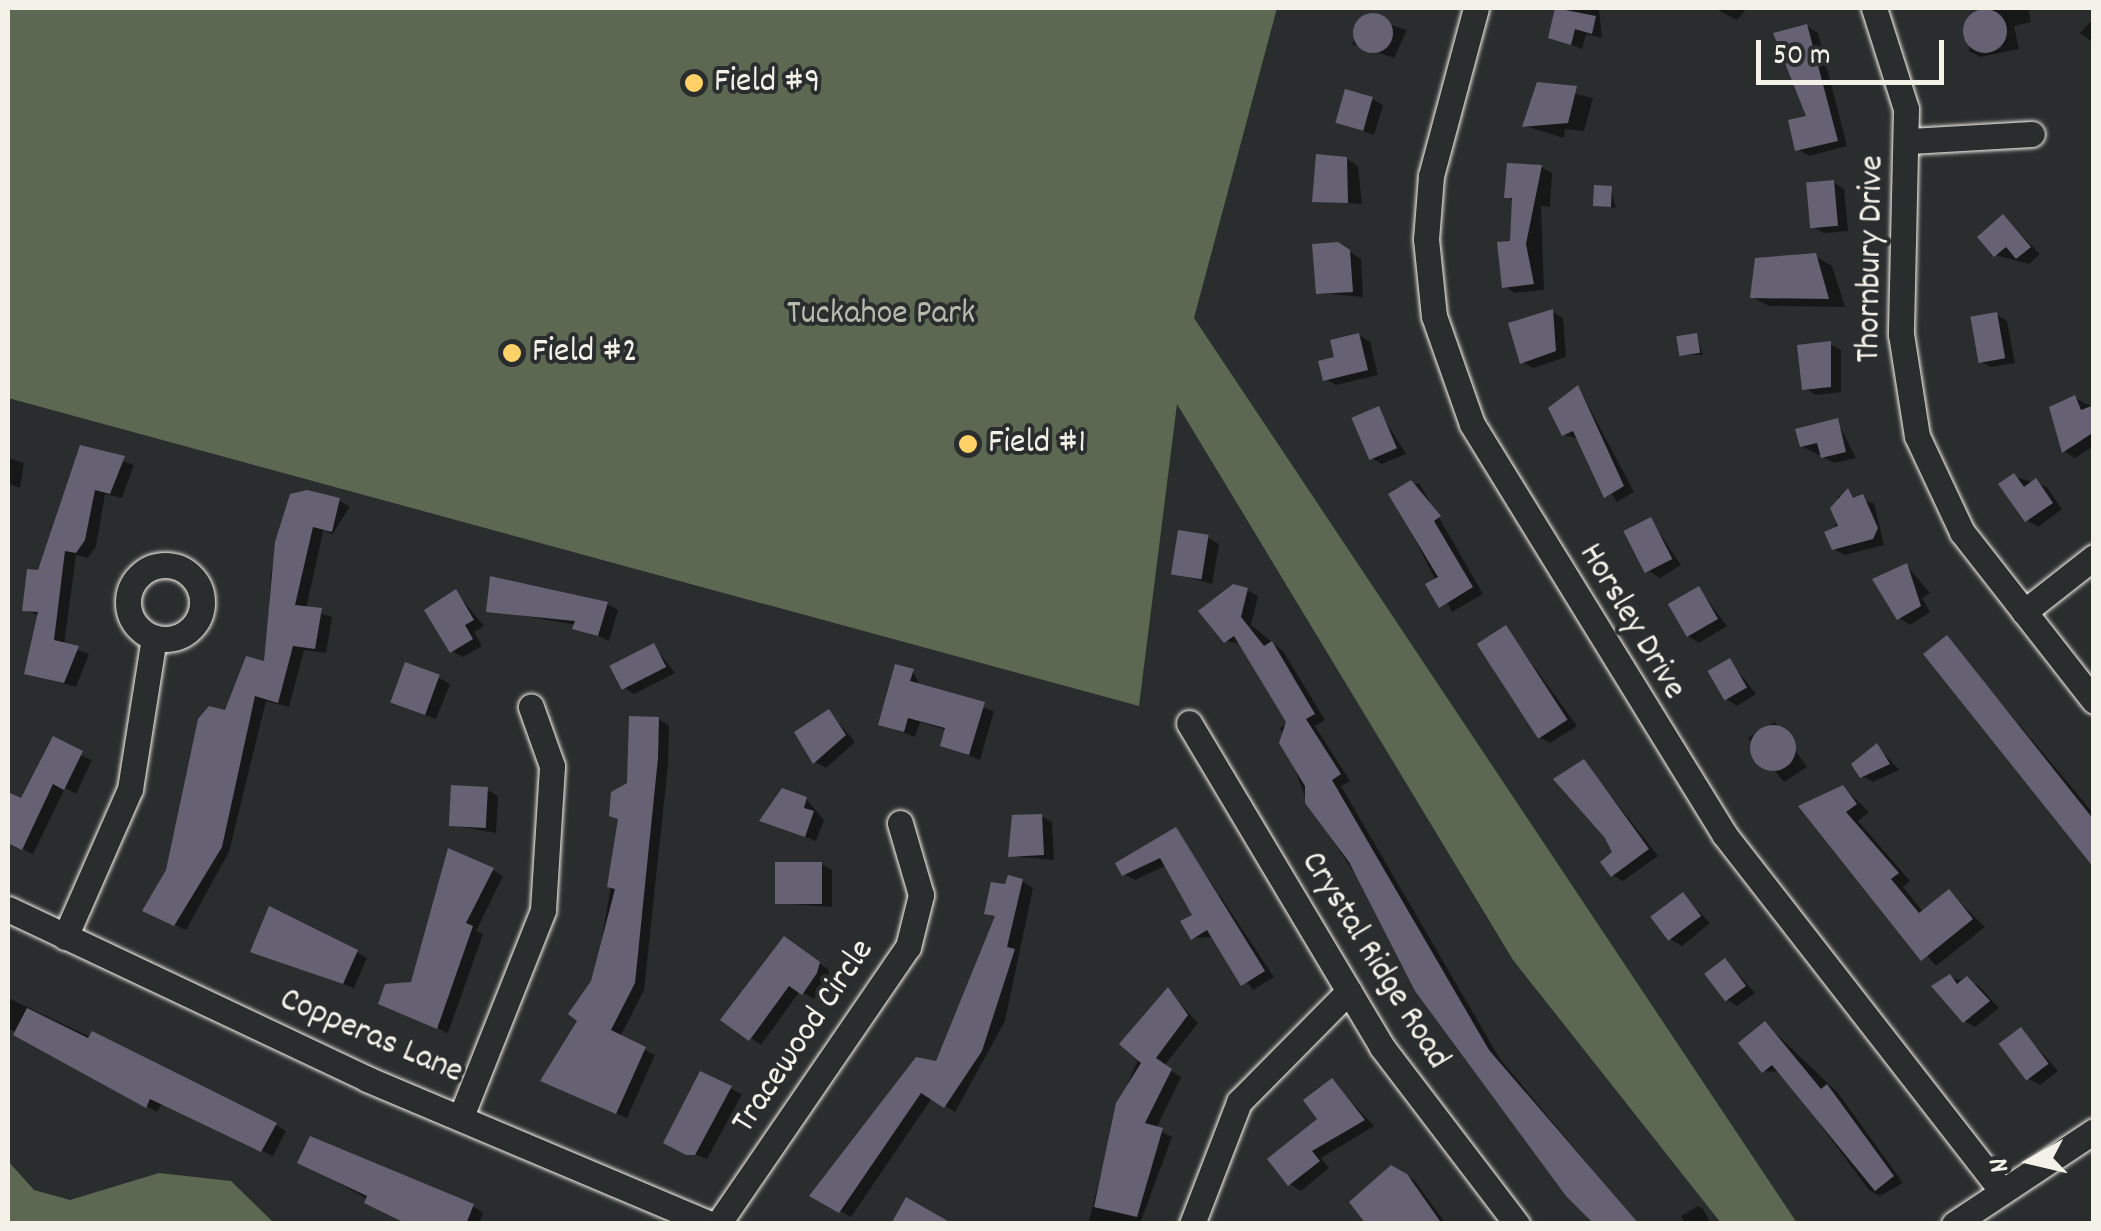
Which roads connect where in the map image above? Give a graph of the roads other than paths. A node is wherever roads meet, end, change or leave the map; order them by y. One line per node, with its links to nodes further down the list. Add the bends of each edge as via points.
1 (1476, 8): 17 (street, Horsley Drive, via 1431,176 1426,239 1434,316 1472,424 1724,834)
2 (1874, 8): 4 (street, Thornbury Drive, via 1896,64)
3 (2032, 134): 4 (street)
4 (1908, 141): 6 (street, Thornbury Drive, via 1901,334 1917,436 1962,532)
5 (2094, 557): 6 (street)
6 (2024, 612): 8 (street, Thornbury Drive)
7 (154, 638): 13 (street, via 130,789)
8 (2094, 701)
9 (531, 706): 15 (street, via 552,766 543,910)
10 (1188, 723): 14 (street, Crystal Ridge Road)
11 (900, 823): 18 (street, Tracewood Circle, via 921,895 908,947)
12 (8, 909): 13 (street, Copperas Lane)
13 (65, 937): 15 (street, Copperas Lane)
14 (1349, 991): 19 (street, via 1238,1102); 20 (street, Crystal Ridge Road, via 1432,1119)
15 (462, 1114): 18 (street, Copperas Lane)
16 (2094, 1131): 17 (street)
17 (2001, 1190): 21 (street)
18 (714, 1224)
19 (1192, 1224)
20 (1516, 1224)
21 (1954, 1224)

